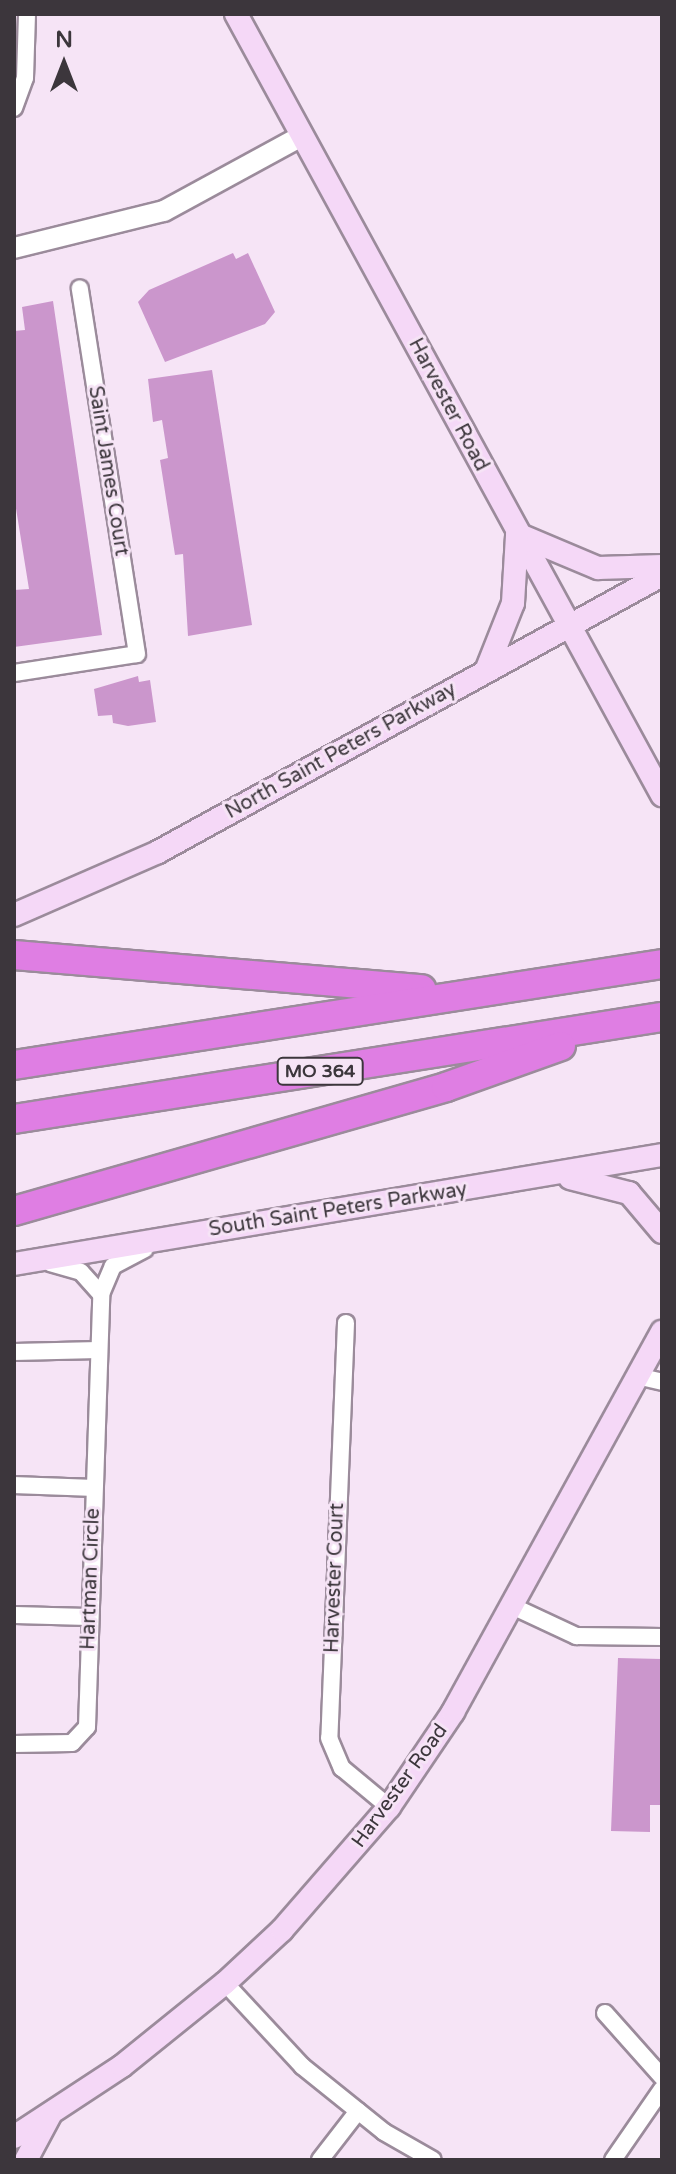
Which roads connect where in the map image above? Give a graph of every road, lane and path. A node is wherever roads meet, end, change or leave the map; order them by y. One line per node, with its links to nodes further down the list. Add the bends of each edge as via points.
1 (27, 14): 3 (street, via 25,78)
2 (236, 14): 4 (main road, Harvester Road)
3 (14, 108)
4 (298, 138): 5 (street, via 164,211); 7 (main road, Harvester Road)
5 (14, 248)
6 (80, 288): 12 (street, Saint James Court, via 137,654)
7 (517, 534): 8 (main road, via 598,568); 10 (main road, Harvester Road); 11 (main road, via 513,603)
8 (662, 566)
9 (662, 575): 10 (main road, North Saint Peters Parkway)
10 (566, 627): 11 (main road, North Saint Peters Parkway); 13 (main road, Harvester Road)
11 (486, 671): 14 (main road, North Saint Peters Parkway, via 158,852)
12 (14, 673)
13 (662, 795)
14 (14, 915)
15 (14, 955): 17 (highway, via 229,979)
16 (662, 964): 17 (highway)
17 (483, 992): 20 (highway)
18 (662, 1017): 19 (highway, MO 364)
19 (625, 1023): 21 (highway, MO 364); 24 (highway, via 446,1087)
20 (14, 1065)
21 (14, 1119)
22 (662, 1155): 23 (main road, South Saint Peters Parkway)
23 (549, 1175): 25 (main road, via 629,1193); 26 (main road, South Saint Peters Parkway)
24 (14, 1211)
25 (662, 1232)
26 (164, 1239): 27 (main road, South Saint Peters Parkway); 28 (street, via 113,1266)
27 (21, 1263): 28 (street, via 68,1265)
28 (101, 1294): 31 (street, Hartman Circle)
29 (346, 1323): 42 (street, Harvester Court, via 329,1738 342,1768)
30 (662, 1332): 33 (main road, Harvester Road)
31 (99, 1350): 32 (street); 36 (street, Hartman Circle)
32 (14, 1352)
33 (637, 1376): 34 (street); 37 (main road, Harvester Road)
34 (662, 1382)
35 (14, 1485): 36 (street)
36 (94, 1488): 39 (street, Hartman Circle)
37 (512, 1606): 40 (street, via 576,1636); 42 (main road, Harvester Road)
38 (14, 1615): 39 (street)
39 (89, 1617): 41 (street, Hartman Circle, via 82,1738)
40 (662, 1637)
41 (14, 1744)
42 (389, 1807): 43 (main road, Harvester Road, via 275,1938)
43 (225, 1983): 47 (main road, Harvester Road, via 151,2045); 48 (street, via 302,2066)
44 (605, 2013): 45 (street)
45 (662, 2077)
46 (662, 2089): 53 (street)
47 (53, 2111): 49 (main road, Harvester Road); 50 (main road)
48 (358, 2111): 51 (street); 52 (street)
49 (14, 2137)
50 (26, 2160)
51 (320, 2160)
52 (433, 2160)
53 (613, 2160)

